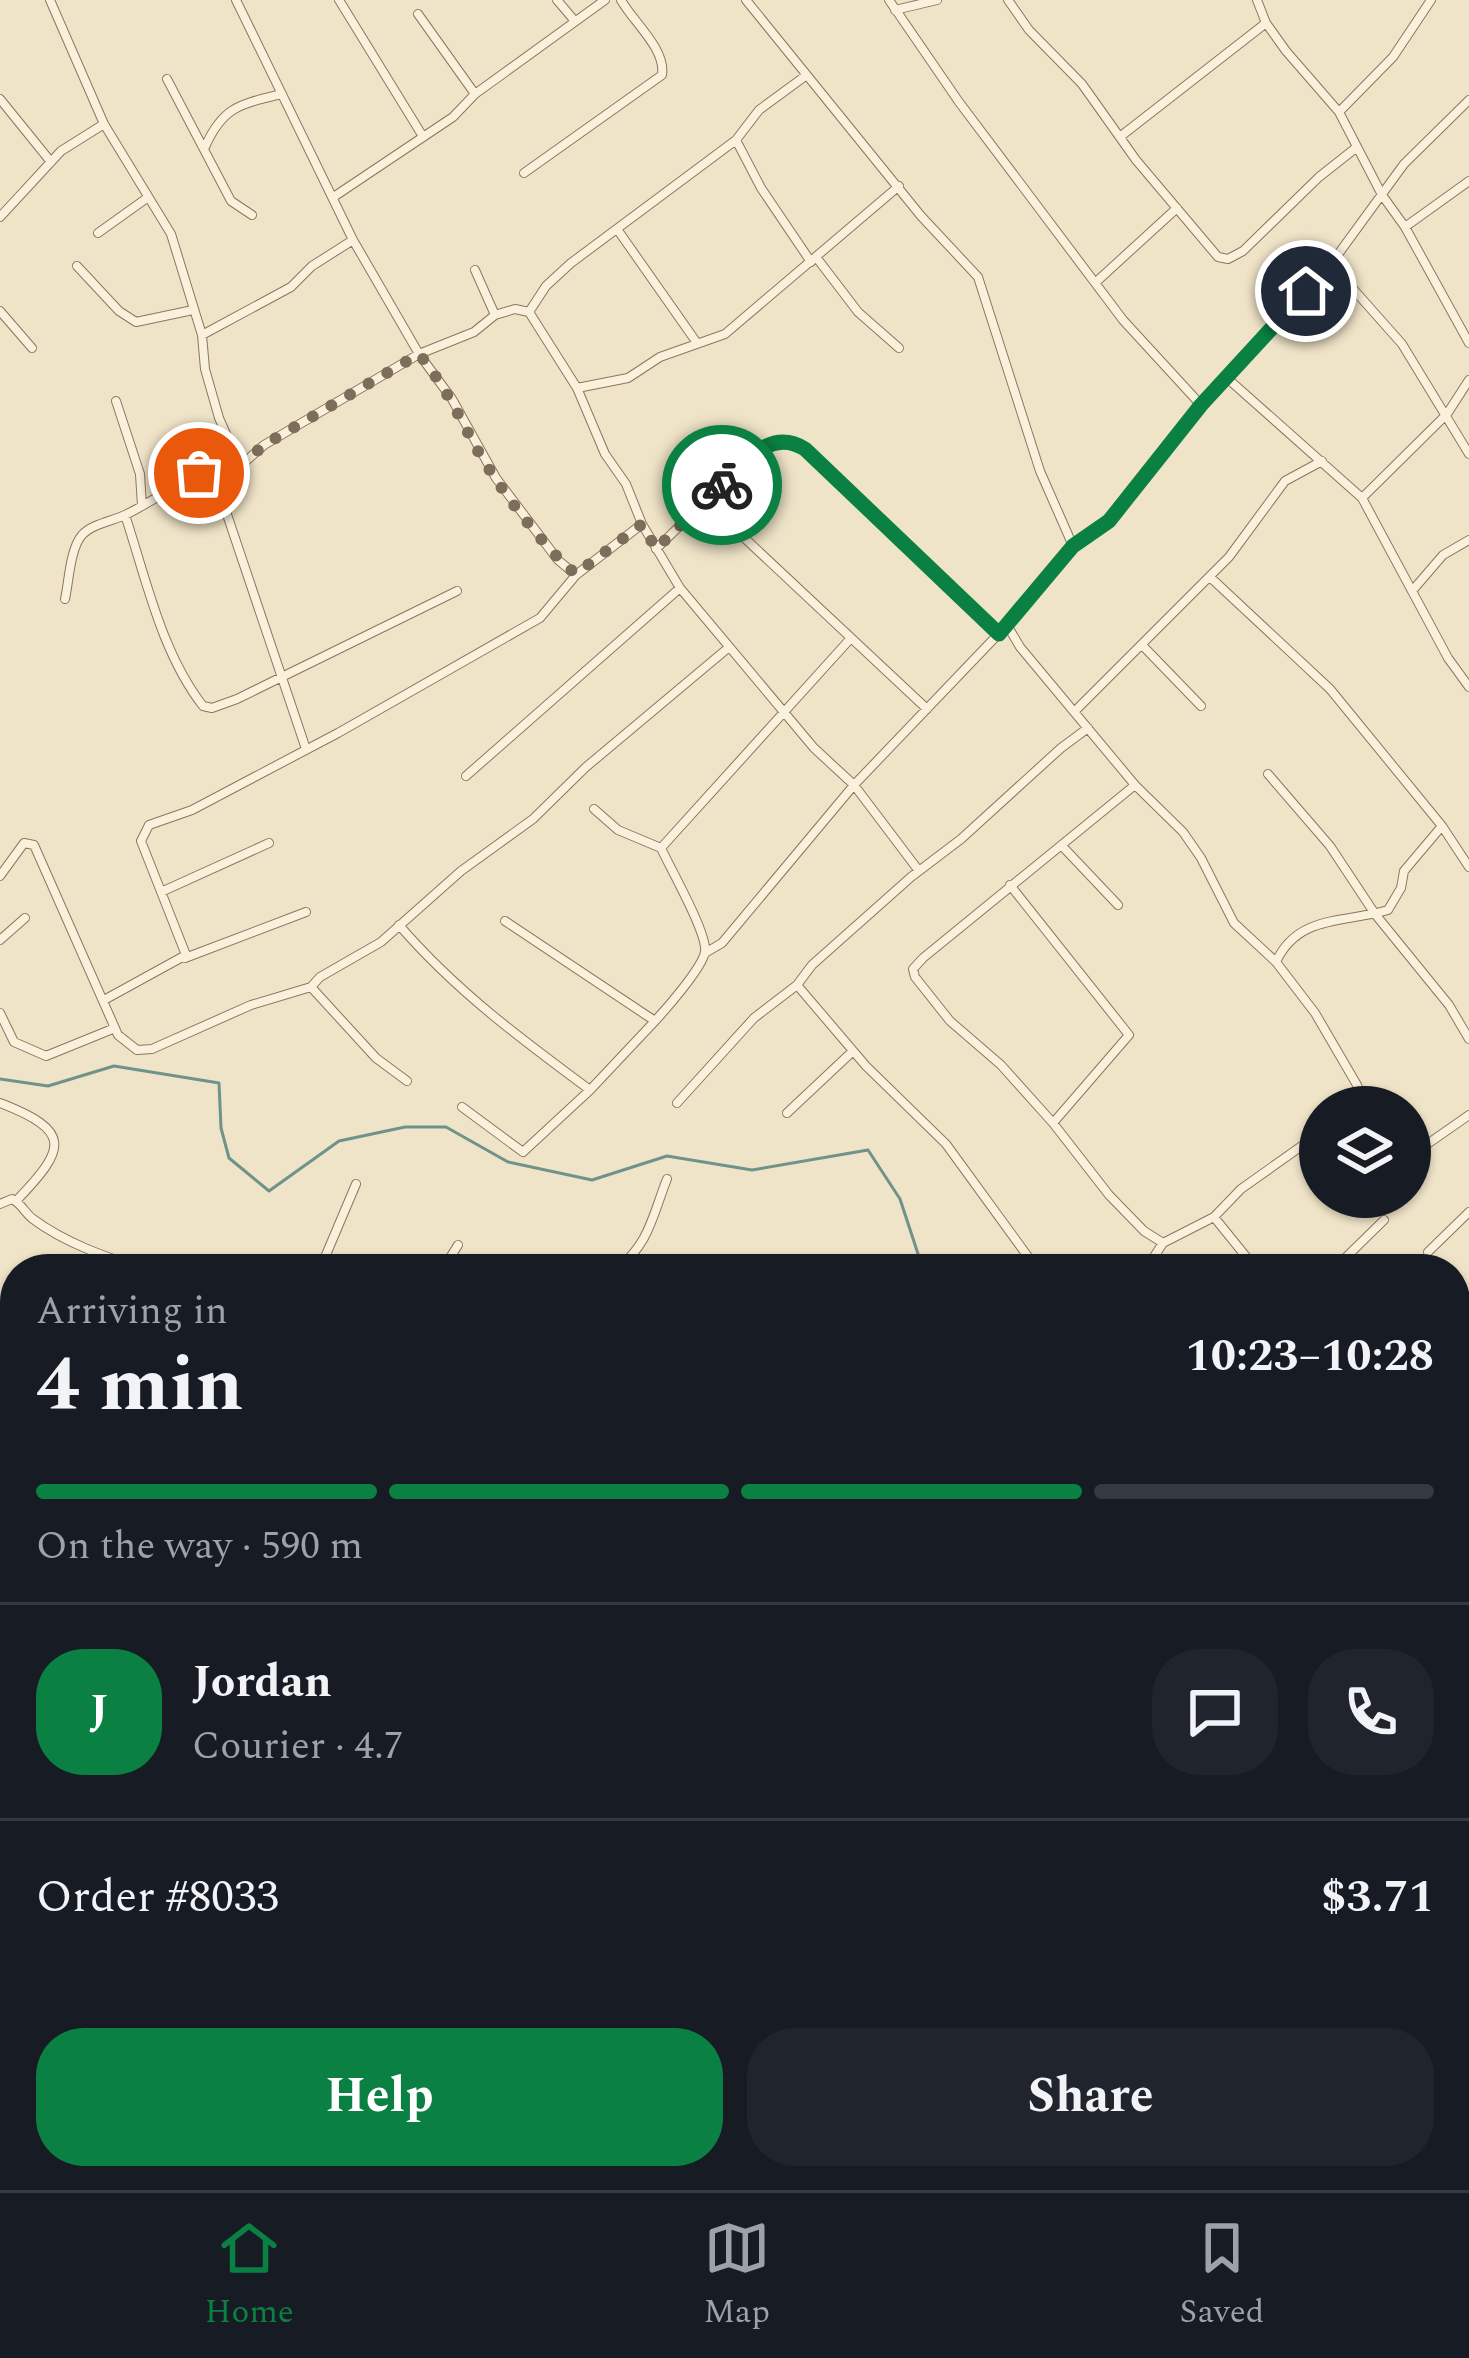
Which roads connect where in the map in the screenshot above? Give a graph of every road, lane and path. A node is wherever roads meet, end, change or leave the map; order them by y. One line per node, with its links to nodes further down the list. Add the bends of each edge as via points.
1 (50, 0): 24 (street)
2 (236, 0): 19 (street)
3 (339, 0): 25 (street)
4 (557, 0): 15 (street)
5 (605, 0): 15 (street)
6 (622, 0): 31 (street, via 662,58 662,75)
7 (746, 0): 17 (street)
8 (889, 0): 13 (street)
9 (937, 0): 13 (street)
10 (1008, 0): 26 (street)
11 (1257, 0): 16 (street)
12 (1427, 2): 23 (street, via 1385,67)
13 (895, 10): 48 (street)
14 (418, 14): 20 (street)
15 (574, 20): 20 (street)
16 (1266, 23): 23 (street); 26 (street)
17 (805, 77): 27 (street, via 759,110); 33 (street)
18 (167, 79): 29 (street)
19 (282, 94): 29 (street, via 229,112); 35 (street)
20 (476, 94): 25 (street)
21 (0, 99): 30 (street)
22 (1469, 100): 34 (street)
23 (1339, 112): 28 (street)
24 (104, 124): 30 (street); 36 (street)
25 (422, 135): 35 (street)
26 (1121, 136): 37 (street)
27 (736, 140): 41 (street); 44 (street)
28 (1357, 146): 34 (street); 37 (street, via 1228,260 1211,252)
29 (205, 148): 38 (street, via 231,201)
30 (51, 162): 39 (street)
31 (524, 172)
32 (1469, 181): 40 (street)
33 (899, 186): 44 (street); 75 (street, via 978,277 1040,471)
34 (1382, 195): 40 (street); 45 (street)
35 (334, 196): 43 (street)
36 (148, 198): 42 (street); 50 (street, via 171,233)
37 (1177, 208): 48 (street)
38 (252, 215)
39 (0, 217)
40 (1405, 226): 55 (street)
41 (617, 229): 51 (street, via 545,286); 54 (street)
42 (98, 233)
43 (353, 240): 53 (street, via 291,287); 58 (street)
44 (813, 259): 54 (street, via 735,327); 57 (street)
45 (1331, 264): 59 (street); 64 (street, via 1402,344)
46 (77, 266): 50 (street, via 136,322)
47 (475, 270): 52 (street)
48 (1095, 284): 63 (street)
49 (0, 310): 56 (street)
50 (193, 310): 53 (street)
51 (529, 312): 52 (street); 61 (street)
52 (495, 315): 58 (street)
53 (202, 334): 67 (street)
54 (698, 343): 61 (street, via 628,378)
55 (1469, 343)
56 (32, 348)
57 (899, 348)
58 (419, 354): 67 (street, via 246,461); 78 (street, via 496,478)
59 (1227, 378): 63 (street); 66 (street)
60 (1469, 380): 64 (street)
61 (578, 388): 73 (street)
62 (116, 401): 71 (street)
63 (1201, 405): 75 (street, via 1109,521)
64 (1447, 414): 65 (street); 69 (street)
65 (1469, 454)
66 (1322, 461): 69 (street); 79 (street, via 1285,481)
67 (229, 462): 68 (street)
68 (212, 470): 71 (street); 90 (street)
69 (1362, 498): 80 (street)
70 (706, 502): 76 (street); 86 (street, via 758,450 791,440); 87 (street)
71 (142, 506): 72 (street)
72 (125, 515): 84 (street, via 81,536); 90 (street, via 169,644 202,706)
73 (642, 524): 76 (street); 78 (street)
74 (1469, 540): 77 (street)
75 (1073, 546): 85 (street)
76 (656, 549): 81 (street)
77 (1429, 571): 80 (street); 83 (street)
78 (576, 574): 97 (street, via 540,618)
79 (1210, 577): 88 (street); 103 (street, via 1330,689)
80 (1403, 577): 83 (street)
81 (680, 588): 89 (street); 99 (street)
82 (457, 591): 90 (street)
83 (1412, 591): 91 (street)
84 (64, 599)
85 (1007, 626): 86 (street); 95 (street)
86 (999, 634): 94 (street)
87 (851, 638): 93 (street); 94 (street)
88 (1142, 645): 92 (street); 95 (street)
89 (728, 648): 93 (street); 117 (street)
90 (282, 676): 97 (street)
91 (1469, 687)
92 (1202, 706)
93 (786, 710): 100 (street); 106 (street)
94 (927, 710): 100 (street)
95 (1075, 711): 96 (street)
96 (1088, 728): 101 (street); 108 (street)
97 (306, 748): 111 (street, via 146,828 141,842)
98 (1268, 774): 114 (street)
99 (466, 776)
100 (854, 785): 108 (street); 119 (street, via 722,943)
101 (1135, 785): 105 (street); 121 (street, via 1184,832 1234,923)
102 (594, 808): 106 (street, via 618,830)
103 (1442, 826): 107 (street); 114 (street, via 1404,871 1395,902)
104 (269, 843): 111 (street)
105 (1063, 847): 110 (street); 112 (street)
106 (661, 848): 119 (street)
107 (1469, 867)
108 (919, 871): 123 (street)
109 (0, 876): 124 (street, via 24,843 34,844)
110 (1010, 885): 138 (street, via 1130,1035); 138 (street, via 913,970 950,1021)
111 (161, 892): 120 (street)
112 (1118, 905)
113 (305, 912): 120 (street)
114 (1375, 914): 121 (street, via 1322,922 1283,946); 128 (street)
115 (25, 918): 118 (street)
116 (506, 921): 126 (street)
117 (399, 925): 122 (street); 132 (street, via 481,1009)
118 (0, 940)
119 (705, 953): 126 (street)
120 (184, 959): 124 (street)
121 (1276, 962): 131 (street)
122 (311, 986): 127 (street, via 145,1051); 130 (street)
123 (797, 986): 129 (street); 133 (street, via 754,1018)
124 (104, 1000): 127 (street)
125 (0, 1013): 127 (street, via 14,1042 46,1056)
126 (655, 1021): 132 (street)
127 (115, 1028)
128 (1469, 1039)
129 (853, 1051): 136 (street); 155 (street, via 946,1144)
130 (407, 1081)
131 (1357, 1086)
132 (590, 1090): 135 (street, via 524,1152)
133 (677, 1102)
134 (0, 1103): 143 (street, via 39,1118 55,1142 54,1157)
135 (462, 1107)
136 (787, 1113)
137 (1469, 1114): 139 (street)
138 (1053, 1123): 148 (street, via 1108,1196)
139 (1431, 1141)
140 (1299, 1148): 146 (street)
141 (667, 1179): 154 (street)
142 (356, 1184): 152 (street)
143 (16, 1200): 144 (street); 151 (street, via 35,1221)
144 (0, 1204)
145 (1469, 1212): 150 (street)
146 (1214, 1217): 148 (street); 157 (street)
147 (1384, 1220): 158 (street)
148 (1163, 1243): 156 (street)
149 (458, 1245): 153 (street)
150 (1428, 1252)
151 (100, 1254)
152 (326, 1254)
153 (452, 1254)
154 (636, 1254)
155 (1025, 1254)
156 (1153, 1254)
157 (1244, 1254)
158 (1349, 1254)

